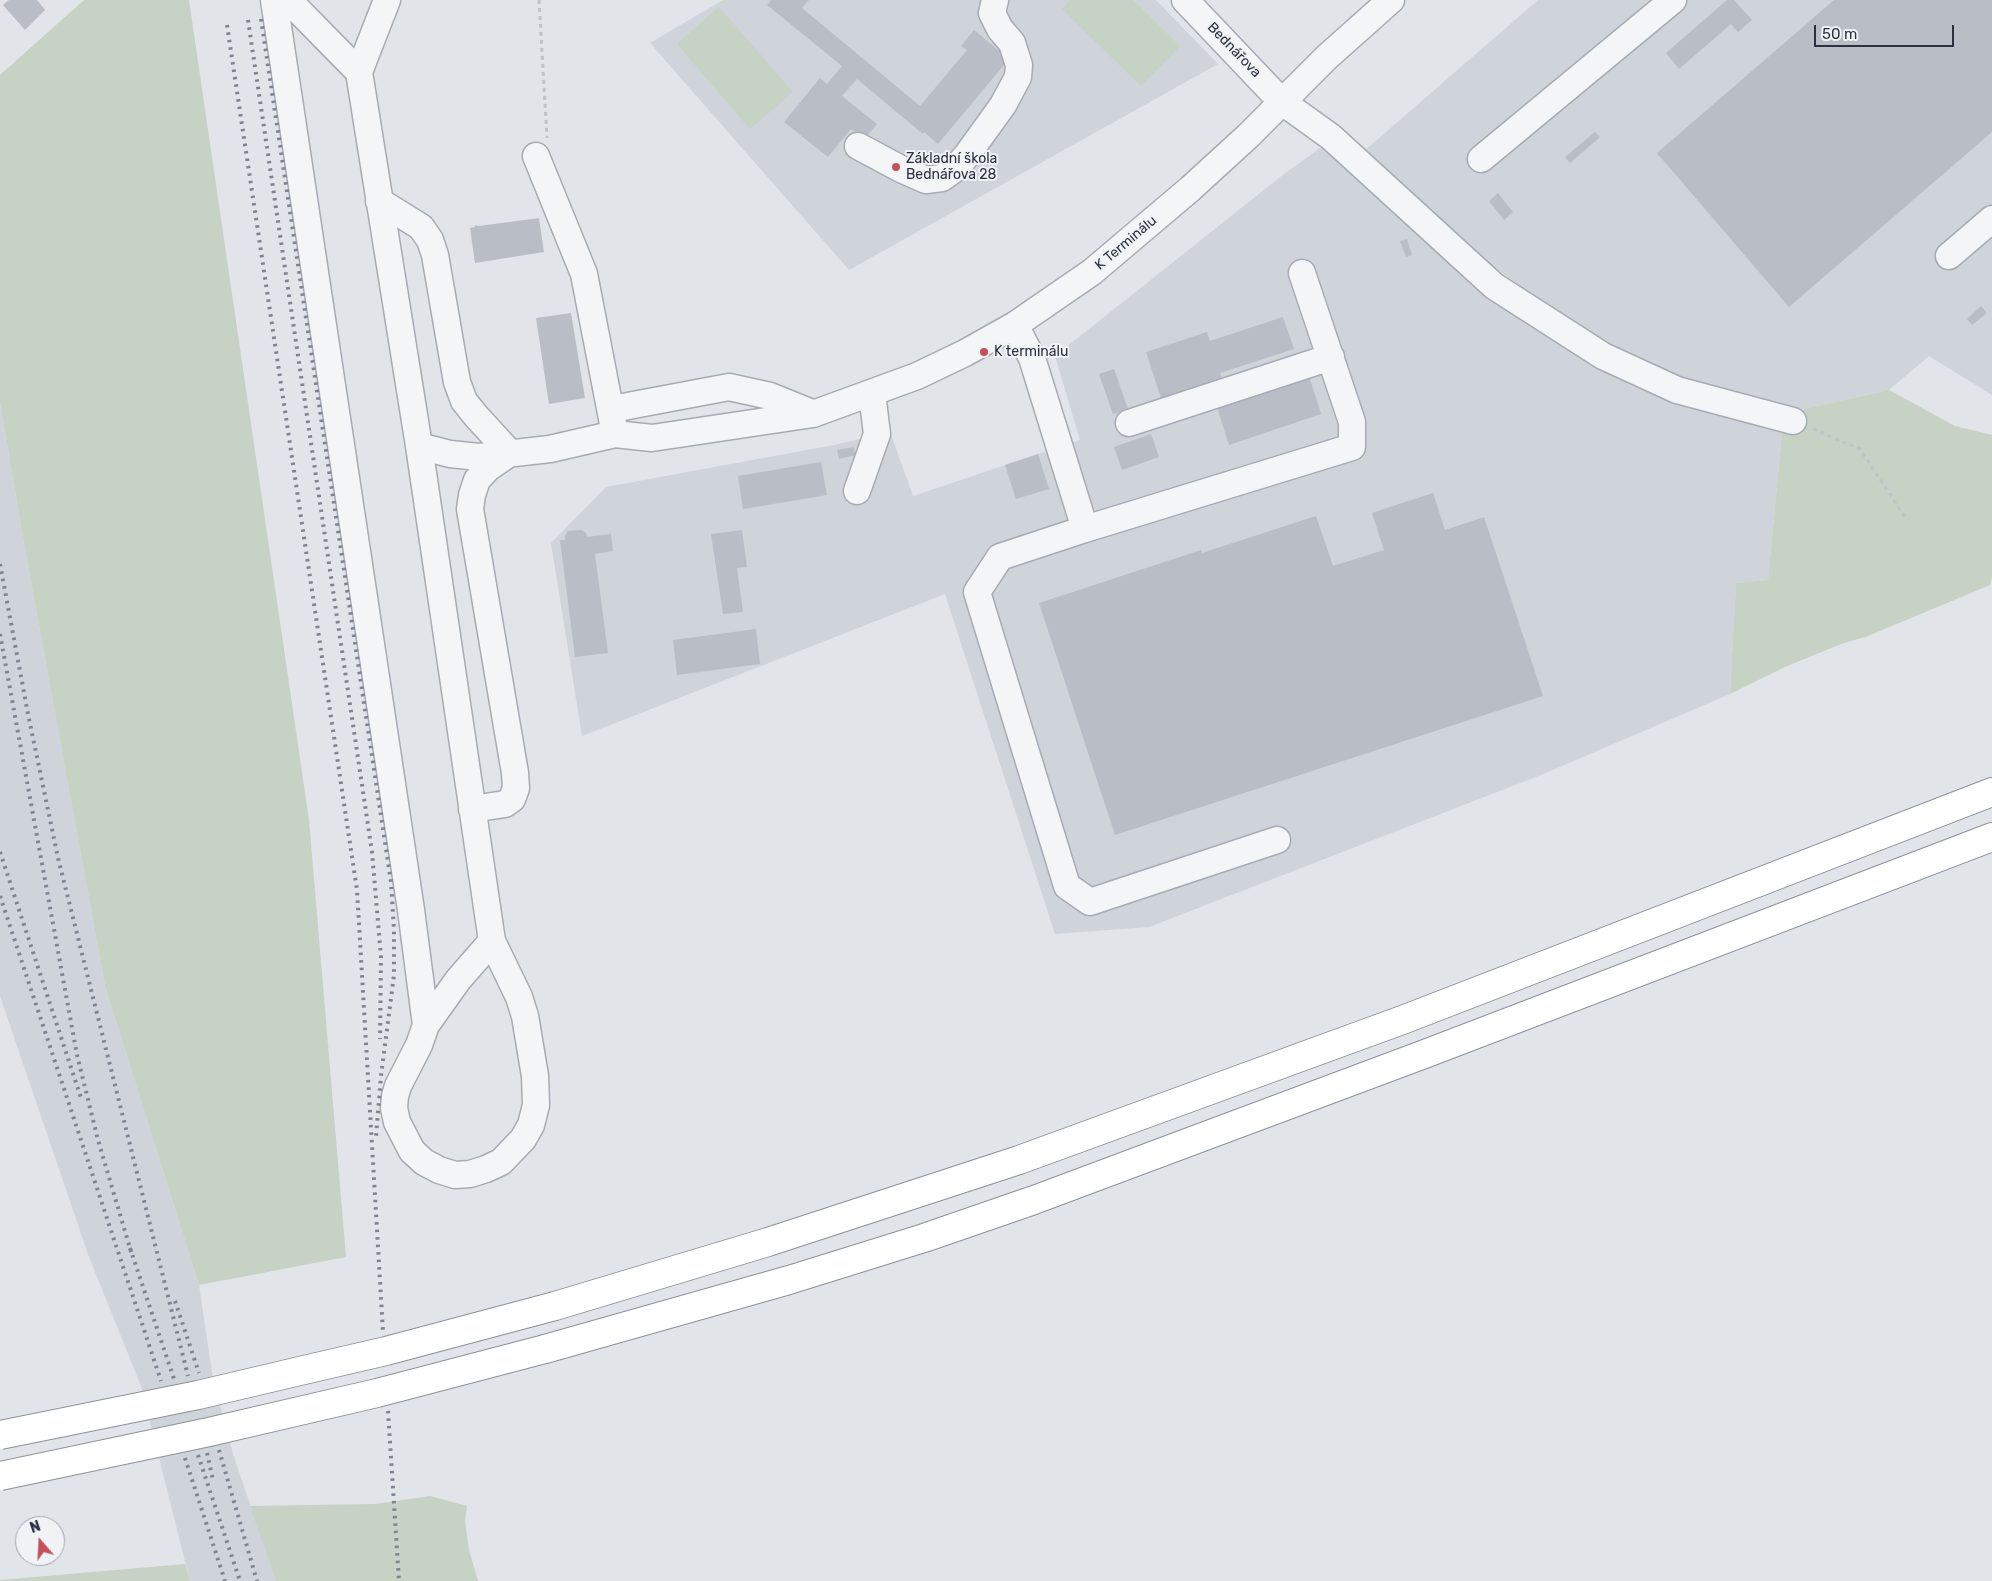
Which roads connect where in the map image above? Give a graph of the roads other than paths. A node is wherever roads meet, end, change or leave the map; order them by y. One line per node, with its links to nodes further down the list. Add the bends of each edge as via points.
1 (274, 0): 33 (street, via 412,910)
2 (290, 0): 8 (street)
3 (387, 0): 8 (street)
4 (995, 0): 10 (street, via 992,13 1012,43 1019,65 1018,77 1003,105 956,168 942,178 926,180)
5 (1185, 0): 9 (street, Bednářova)
6 (1391, 0): 9 (street, K Terminálu)
7 (1673, 0): 12 (street)
8 (359, 72): 13 (street)
9 (1282, 101): 17 (street, K Terminálu, via 1190,189 1092,272); 21 (street, Bednářova, via 1331,137 1494,286 1603,356 1677,390)
10 (858, 146)
11 (542, 149): 22 (street, via 584,274)
12 (1481, 159)
13 (380, 201): 24 (street); 25 (street, via 421,227 430,240 436,255 457,382 464,401)
14 (1992, 219): 15 (street)
15 (1949, 256)
16 (1302, 273): 18 (street)
17 (1015, 326): 19 (street, K Terminálu, via 957,357); 27 (street, via 1032,358)
18 (1330, 357): 23 (street); 27 (street, via 1352,422 1352,447)
19 (872, 394): 20 (street, K Terminálu); 26 (street, via 877,434)
20 (813, 414): 22 (street, K Terminálu, via 652,438); 22 (street, via 770,396 729,387)
21 (1793, 421)
22 (613, 422): 25 (street, via 550,449)
23 (1129, 423)
24 (419, 446): 25 (street, via 479,457); 29 (street)
25 (510, 454): 29 (street, via 488,468 477,480 470,509 516,788 512,799 505,804)
26 (857, 491)
27 (1086, 529): 31 (street, via 1000,557 977,592 1067,886 1090,902)
28 (1992, 792): 34 (highway, bridge, via 1404,1019 1028,1156 768,1242 555,1306 386,1351 188,1397)
29 (472, 809): 32 (street)
30 (1992, 837): 35 (highway, bridge, via 1440,1048 924,1238 789,1280 376,1393)
31 (1277, 840)
32 (492, 941): 33 (street, via 458,980); 33 (street, via 520,997 536,1076 536,1105 523,1139 501,1162 486,1170 455,1175 424,1162 412,1151 397,1122 394,1108 398,1086)
33 (426, 1025)
34 (0, 1435)
35 (0, 1476)

